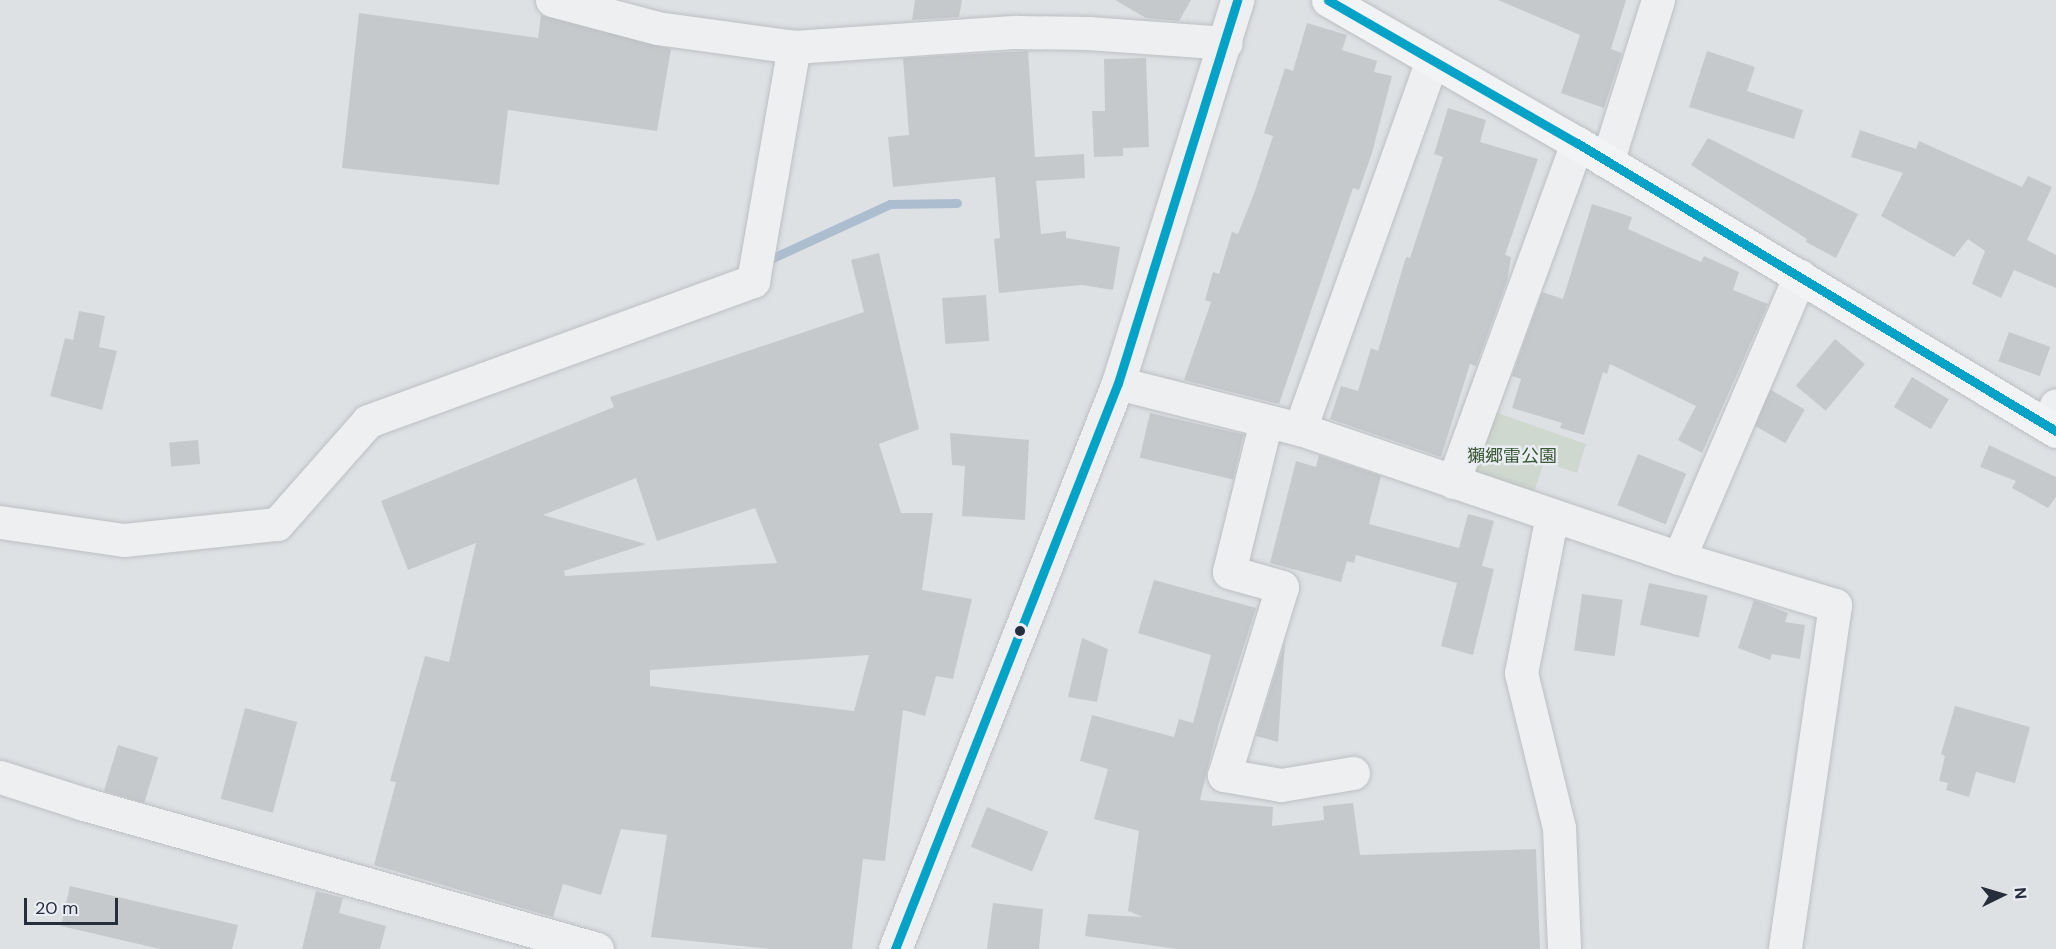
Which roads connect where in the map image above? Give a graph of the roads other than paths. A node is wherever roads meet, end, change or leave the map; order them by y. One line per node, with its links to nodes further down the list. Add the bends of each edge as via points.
1 (552, 0): 6 (street, via 657,28)
2 (1237, 0): 5 (street)
3 (1328, 0): 7 (main road)
4 (1658, 0): 9 (street, via 1612,146)
5 (1226, 43): 6 (street, via 1016,32); 11 (street)
6 (794, 47): 17 (street, via 753,281 368,421 277,524 124,540)
7 (1432, 60): 8 (main road); 14 (street)
8 (1577, 143): 9 (main road); 15 (street)
9 (1604, 160): 10 (main road)
10 (1800, 276): 12 (main road); 18 (street)
11 (1118, 383): 13 (street); 22 (street)
12 (2053, 420)
13 (1266, 421): 14 (street); 19 (street, via 1228,572 1282,587 1224,775 1281,785)
14 (1300, 429): 15 (street)
15 (1453, 482): 16 (street)
16 (1552, 515): 18 (street); 23 (street, via 1521,673 1559,828)
17 (0, 522)
18 (1679, 558): 24 (street, via 1835,605)
19 (1353, 772)
20 (0, 777): 21 (street, via 95,808)
21 (597, 949)
22 (896, 949)
23 (1564, 949)
24 (1785, 949)

